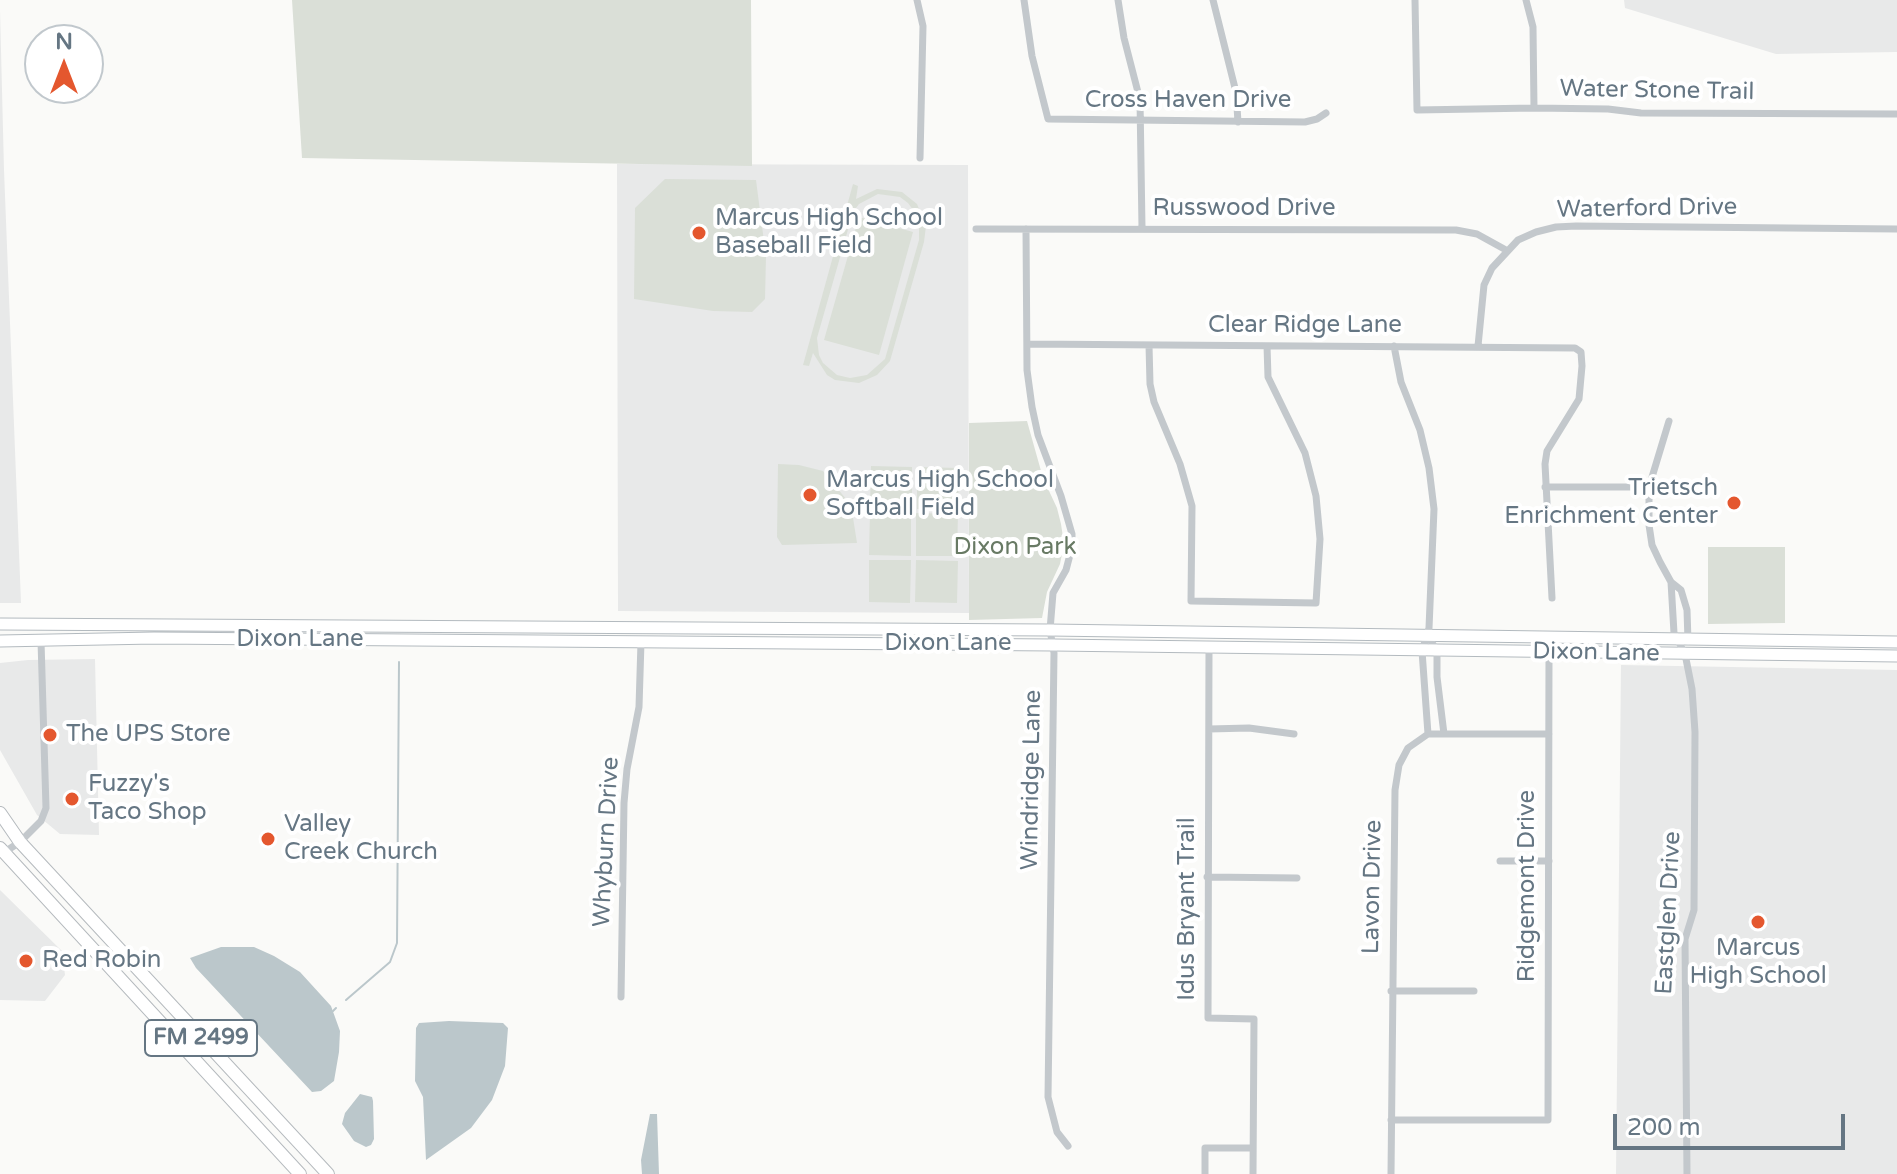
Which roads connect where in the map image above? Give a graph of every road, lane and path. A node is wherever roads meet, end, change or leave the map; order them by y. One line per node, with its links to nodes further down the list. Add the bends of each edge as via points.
1 (917, 0): 12 (street, via 923,26)
2 (1024, 0): 10 (street, Cross Haven Drive, via 1048,119)
3 (1118, 0): 10 (street)
4 (1213, 0): 11 (street, via 1236,92)
5 (1415, 0): 7 (street, Water Stone Trail, via 1417,110)
6 (1526, 0): 7 (street, via 1533,27)
7 (1534, 108): 9 (street, Water Stone Trail)
8 (1326, 113): 11 (street, Cross Haven Drive, via 1305,122)
9 (1897, 114)
10 (1142, 122): 11 (street, Cross Haven Drive); 13 (street)
11 (1238, 122)
12 (920, 158)
13 (1142, 228): 15 (street, Russwood Drive); 17 (street, Russwood Drive, via 1456,230 1477,234)
14 (976, 229): 15 (street, Russwood Drive)
15 (1026, 229): 18 (street, Windridge Lane)
16 (1897, 229): 17 (street, Waterford Drive, via 1556,227 1518,240)
17 (1506, 250): 22 (street, via 1484,285)
18 (1027, 344): 19 (street, Clear Ridge Lane); 32 (street, Windridge Lane, via 1038,435 1072,534 1066,570 1053,593)
19 (1149, 345): 20 (street, Clear Ridge Lane); 20 (street, via 1154,402 1192,506 1191,601 1316,603 1316,496 1305,453 1268,377)
20 (1267, 346): 21 (street, Clear Ridge Lane)
21 (1394, 346): 22 (street, Clear Ridge Lane); 33 (street, via 1420,430 1434,509)
22 (1478, 346): 24 (street, Clear Ridge Lane, via 1571,347 1581,352 1579,399 1547,451)
23 (1669, 421): 25 (street, Eastglen Drive)
24 (1545, 487): 25 (street); 27 (street)
25 (1649, 487): 26 (street, Eastglen Drive, via 1652,545)
26 (1671, 582): 34 (street, Eastglen Drive); 34 (street, Eastglen Drive, via 1681,590 1687,610)
27 (1552, 598)
28 (0, 624): 29 (main road, Dixon Lane)
29 (41, 624): 30 (main road, Dixon Lane); 38 (main road)
30 (224, 625): 31 (main road, Dixon Lane); 35 (main road)
31 (493, 627): 32 (main road, Dixon Lane); 39 (main road)
32 (1050, 630): 33 (main road, Dixon Lane); 43 (street, Windridge Lane)
33 (1428, 636): 34 (main road, Dixon Lane); 45 (street); 46 (street)
34 (1682, 638): 36 (main road, Dixon Lane); 48 (street, Eastglen Drive)
35 (226, 639): 38 (main road, Dixon Lane); 39 (main road, Dixon Lane)
36 (1743, 640): 41 (main road, Dixon Lane); 49 (main road)
37 (0, 641): 38 (main road, Dixon Lane)
38 (41, 641): 58 (street, via 46,808)
39 (492, 641): 40 (main road, Dixon Lane)
40 (641, 642): 43 (main road, Dixon Lane); 66 (street, Whyburn Drive, via 639,707 624,803)
41 (1884, 642): 42 (main road, Dixon Lane); 50 (main road)
42 (1897, 642)
43 (1054, 645): 44 (main road, Dixon Lane); 69 (street, Windridge Lane, via 1048,1097 1057,1132)
44 (1209, 647): 45 (main road, Dixon Lane); 52 (street, Idus Bryant Trail)
45 (1422, 651): 46 (main road, Dixon Lane); 54 (street)
46 (1437, 651): 47 (main road, Dixon Lane); 55 (street)
47 (1549, 652): 48 (main road, Dixon Lane); 56 (street, Ridgemont Drive)
48 (1685, 654): 49 (main road, Dixon Lane); 77 (street, Eastglen Drive, via 1695,732 1694,910 1685,939)
49 (1743, 655): 50 (main road, Dixon Lane)
50 (1884, 655): 51 (main road, Dixon Lane)
51 (1897, 656)
52 (1209, 729): 53 (street); 62 (street, Idus Bryant Trail)
53 (1294, 734)
54 (1428, 734): 55 (street); 64 (street, Lavon Drive, via 1402,756 1396,777)
55 (1444, 734): 56 (street)
56 (1549, 734): 61 (street, Ridgemont Drive)
57 (0, 813): 58 (main road, FM 2499)
58 (20, 842): 59 (street); 68 (main road, FM 2499)
59 (2, 851): 71 (main road, FM 2499)
60 (1500, 861): 61 (street)
61 (1549, 861): 67 (street, Ridgemont Drive, via 1548,1120)
62 (1207, 877): 63 (street); 70 (street, Idus Bryant Trail, via 1208,1018 1254,1019)
63 (1297, 878)
64 (1391, 991): 65 (street); 67 (street, Lavon Drive)
65 (1474, 991)
66 (621, 997)
67 (1391, 1120): 76 (street, Lavon Drive)
68 (297, 1141): 71 (main road); 73 (main road, FM 2499)
69 (1068, 1146)
70 (1253, 1148): 74 (street, via 1205,1148); 75 (street, Idus Bryant Trail)
71 (282, 1154): 72 (main road, FM 2499)
72 (300, 1174)
73 (328, 1174)
74 (1205, 1174)
75 (1253, 1174)
76 (1391, 1174)
77 (1687, 1174)

